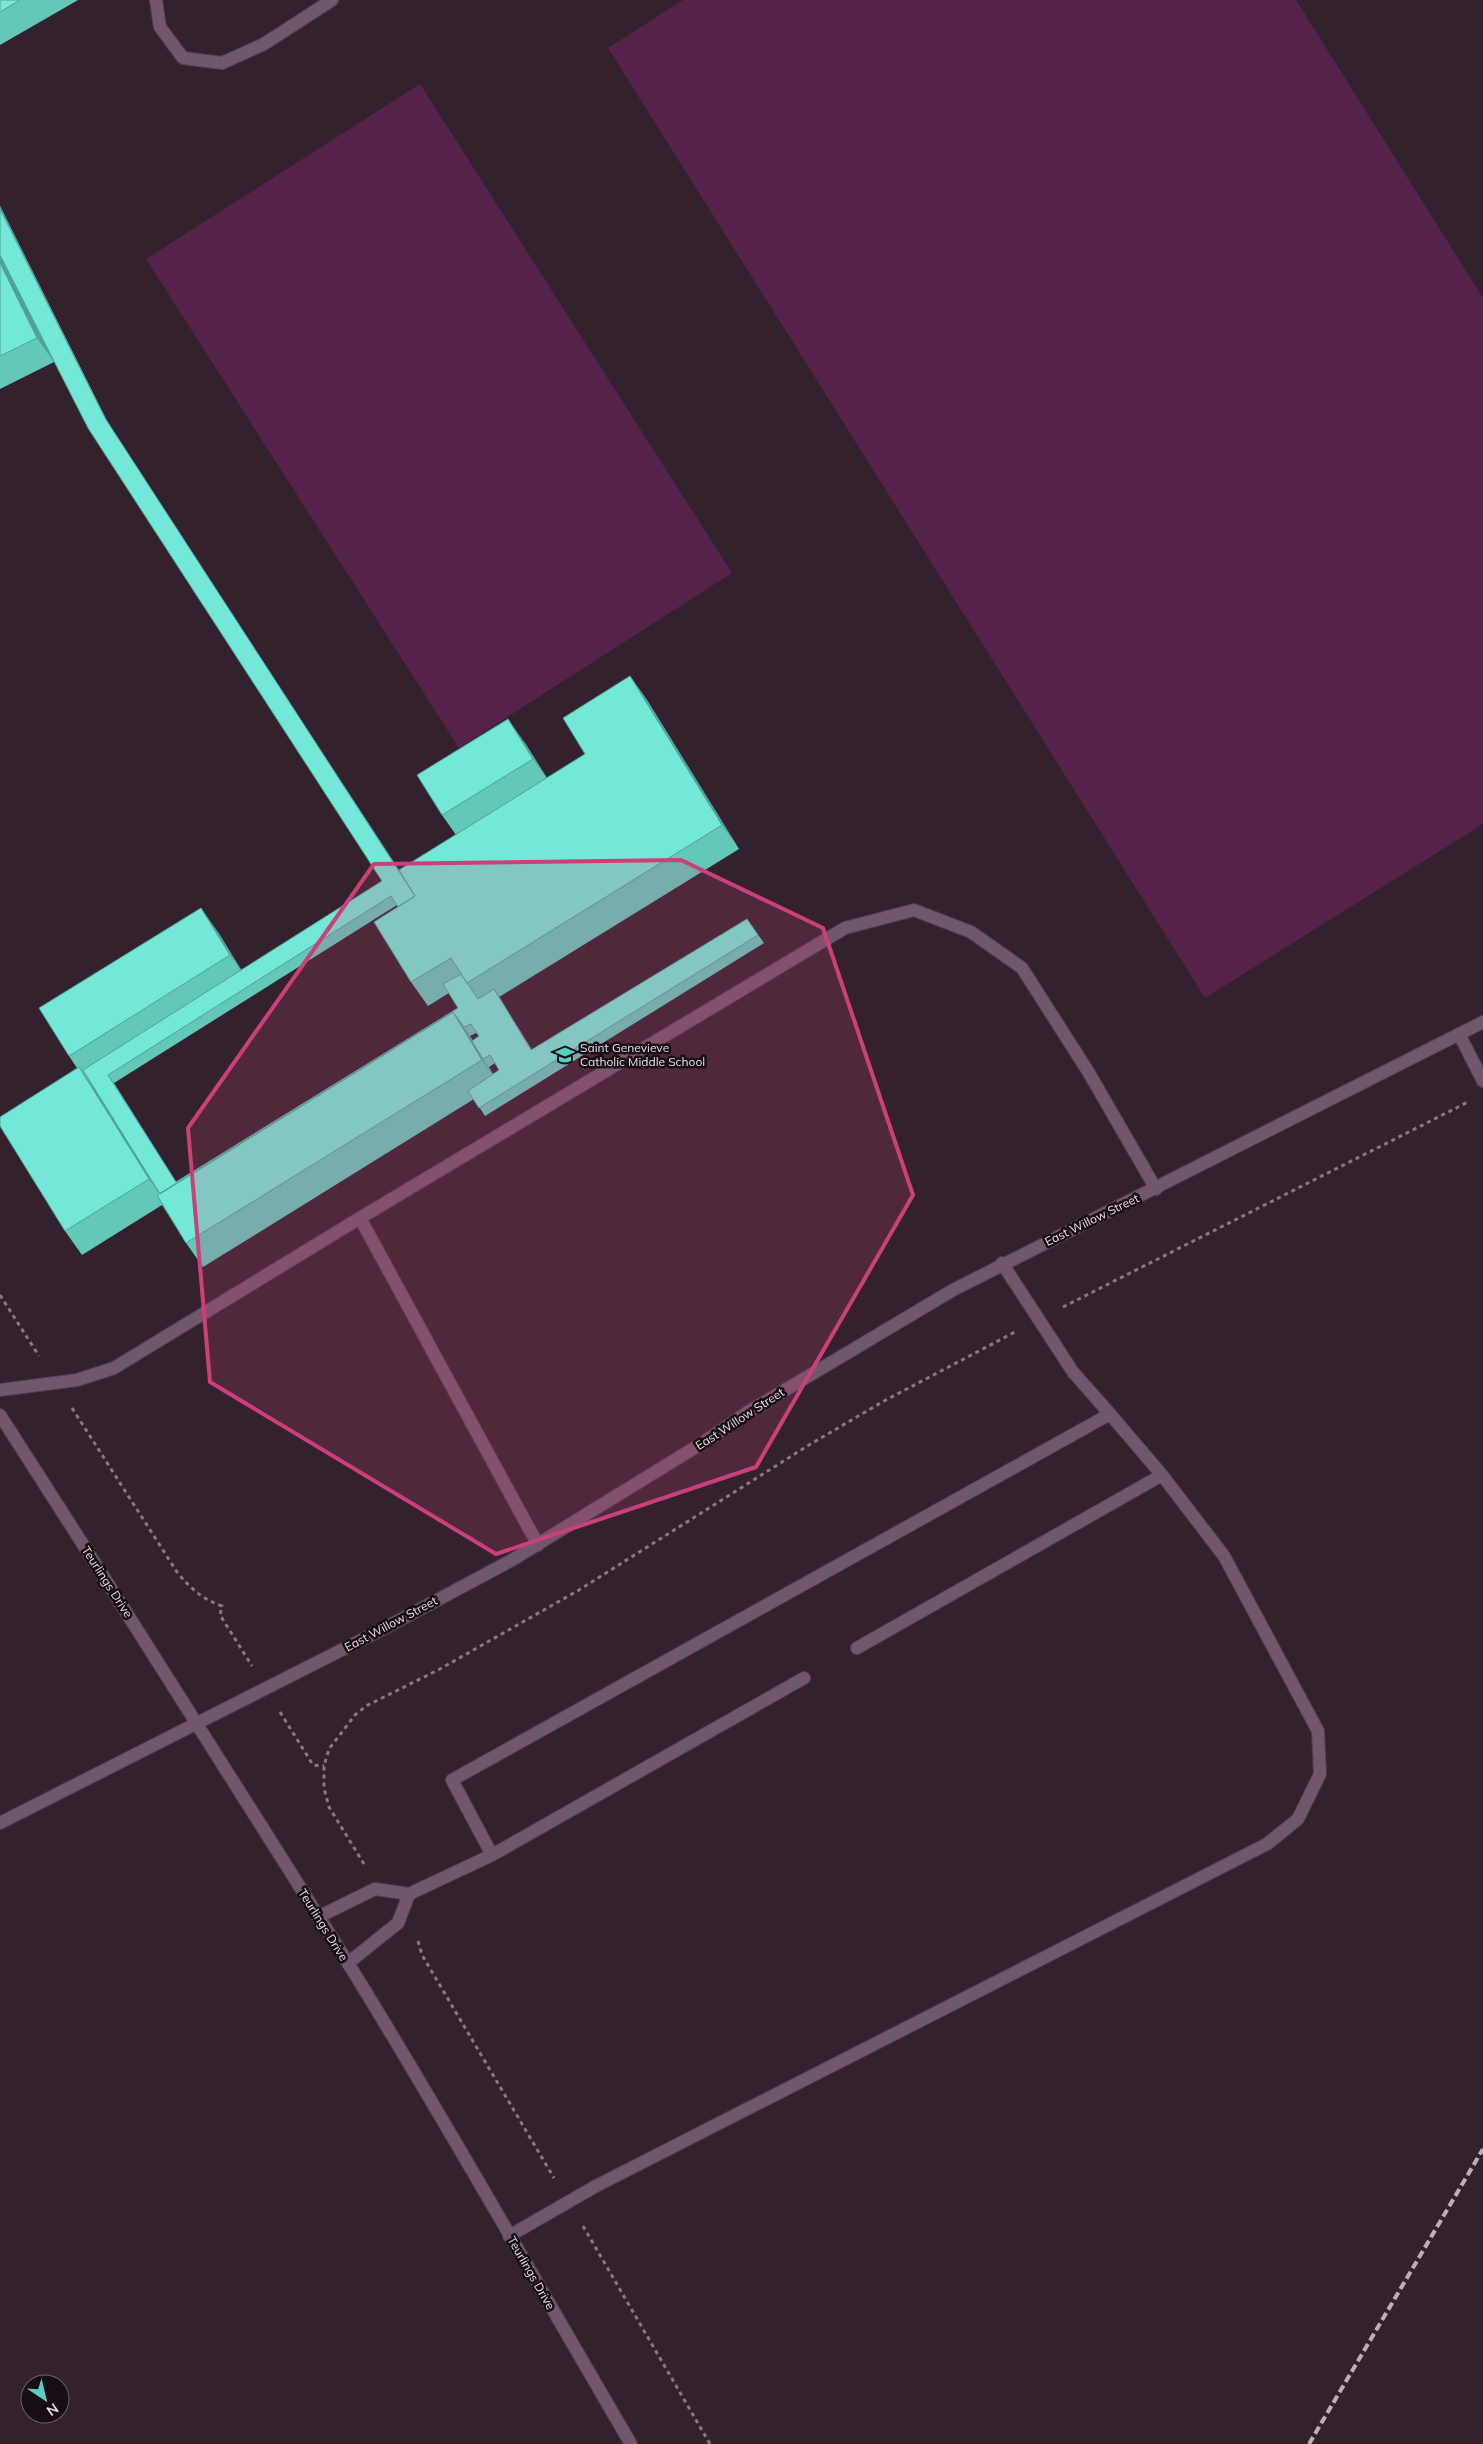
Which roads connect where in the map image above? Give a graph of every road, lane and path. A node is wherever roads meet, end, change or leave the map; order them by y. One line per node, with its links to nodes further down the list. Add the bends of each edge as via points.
1 (156, 0): 2 (street, via 160,27 183,58 222,63 264,44)
2 (332, 0)
3 (1483, 1022): 4 (street, East Willow Street)
4 (1459, 1034): 5 (street); 7 (street, East Willow Street)
5 (1483, 1081)
6 (1476, 1098): 11 (path)
7 (1156, 1189): 8 (street, via 1089,1073 1022,968 972,932 914,910 845,928); 9 (street, East Willow Street)
8 (360, 1218): 14 (street, via 114,1368 77,1380); 19 (street)
9 (1002, 1264): 16 (street, via 1073,1372); 19 (street, East Willow Street, via 748,1412)
10 (0, 1295): 13 (path)
11 (1066, 1305)
12 (1013, 1333): 26 (path, via 884,1401 570,1595 355,1715 329,1749 324,1766 324,1788 328,1807)
13 (39, 1357)
14 (0, 1390)
15 (69, 1403): 20 (path, via 177,1572 197,1594)
16 (1110, 1414): 18 (street); 25 (street, via 452,1780)
17 (0, 1415): 23 (street, Teurlings Drive)
18 (1162, 1475): 21 (street); 32 (street, via 1224,1556 1318,1730 1320,1774 1298,1819 1267,1844 605,2182)
19 (538, 1545): 23 (street, East Willow Street, via 385,1628)
20 (222, 1606)
21 (857, 1648)
22 (804, 1678): 25 (street)
23 (198, 1723): 24 (street, East Willow Street); 28 (street, Teurlings Drive)
24 (0, 1823)
25 (492, 1855): 27 (street)
26 (367, 1866)
27 (409, 1894): 28 (street, via 375,1889); 30 (street, via 398,1923)
28 (318, 1917): 30 (street, Teurlings Drive)
29 (419, 1933): 31 (path, via 422,1955)
30 (348, 1963): 32 (street, Teurlings Drive)
31 (544, 2162)
32 (509, 2236): 34 (street, Teurlings Drive)
33 (589, 2236): 35 (path)
34 (631, 2444)
35 (710, 2444)

